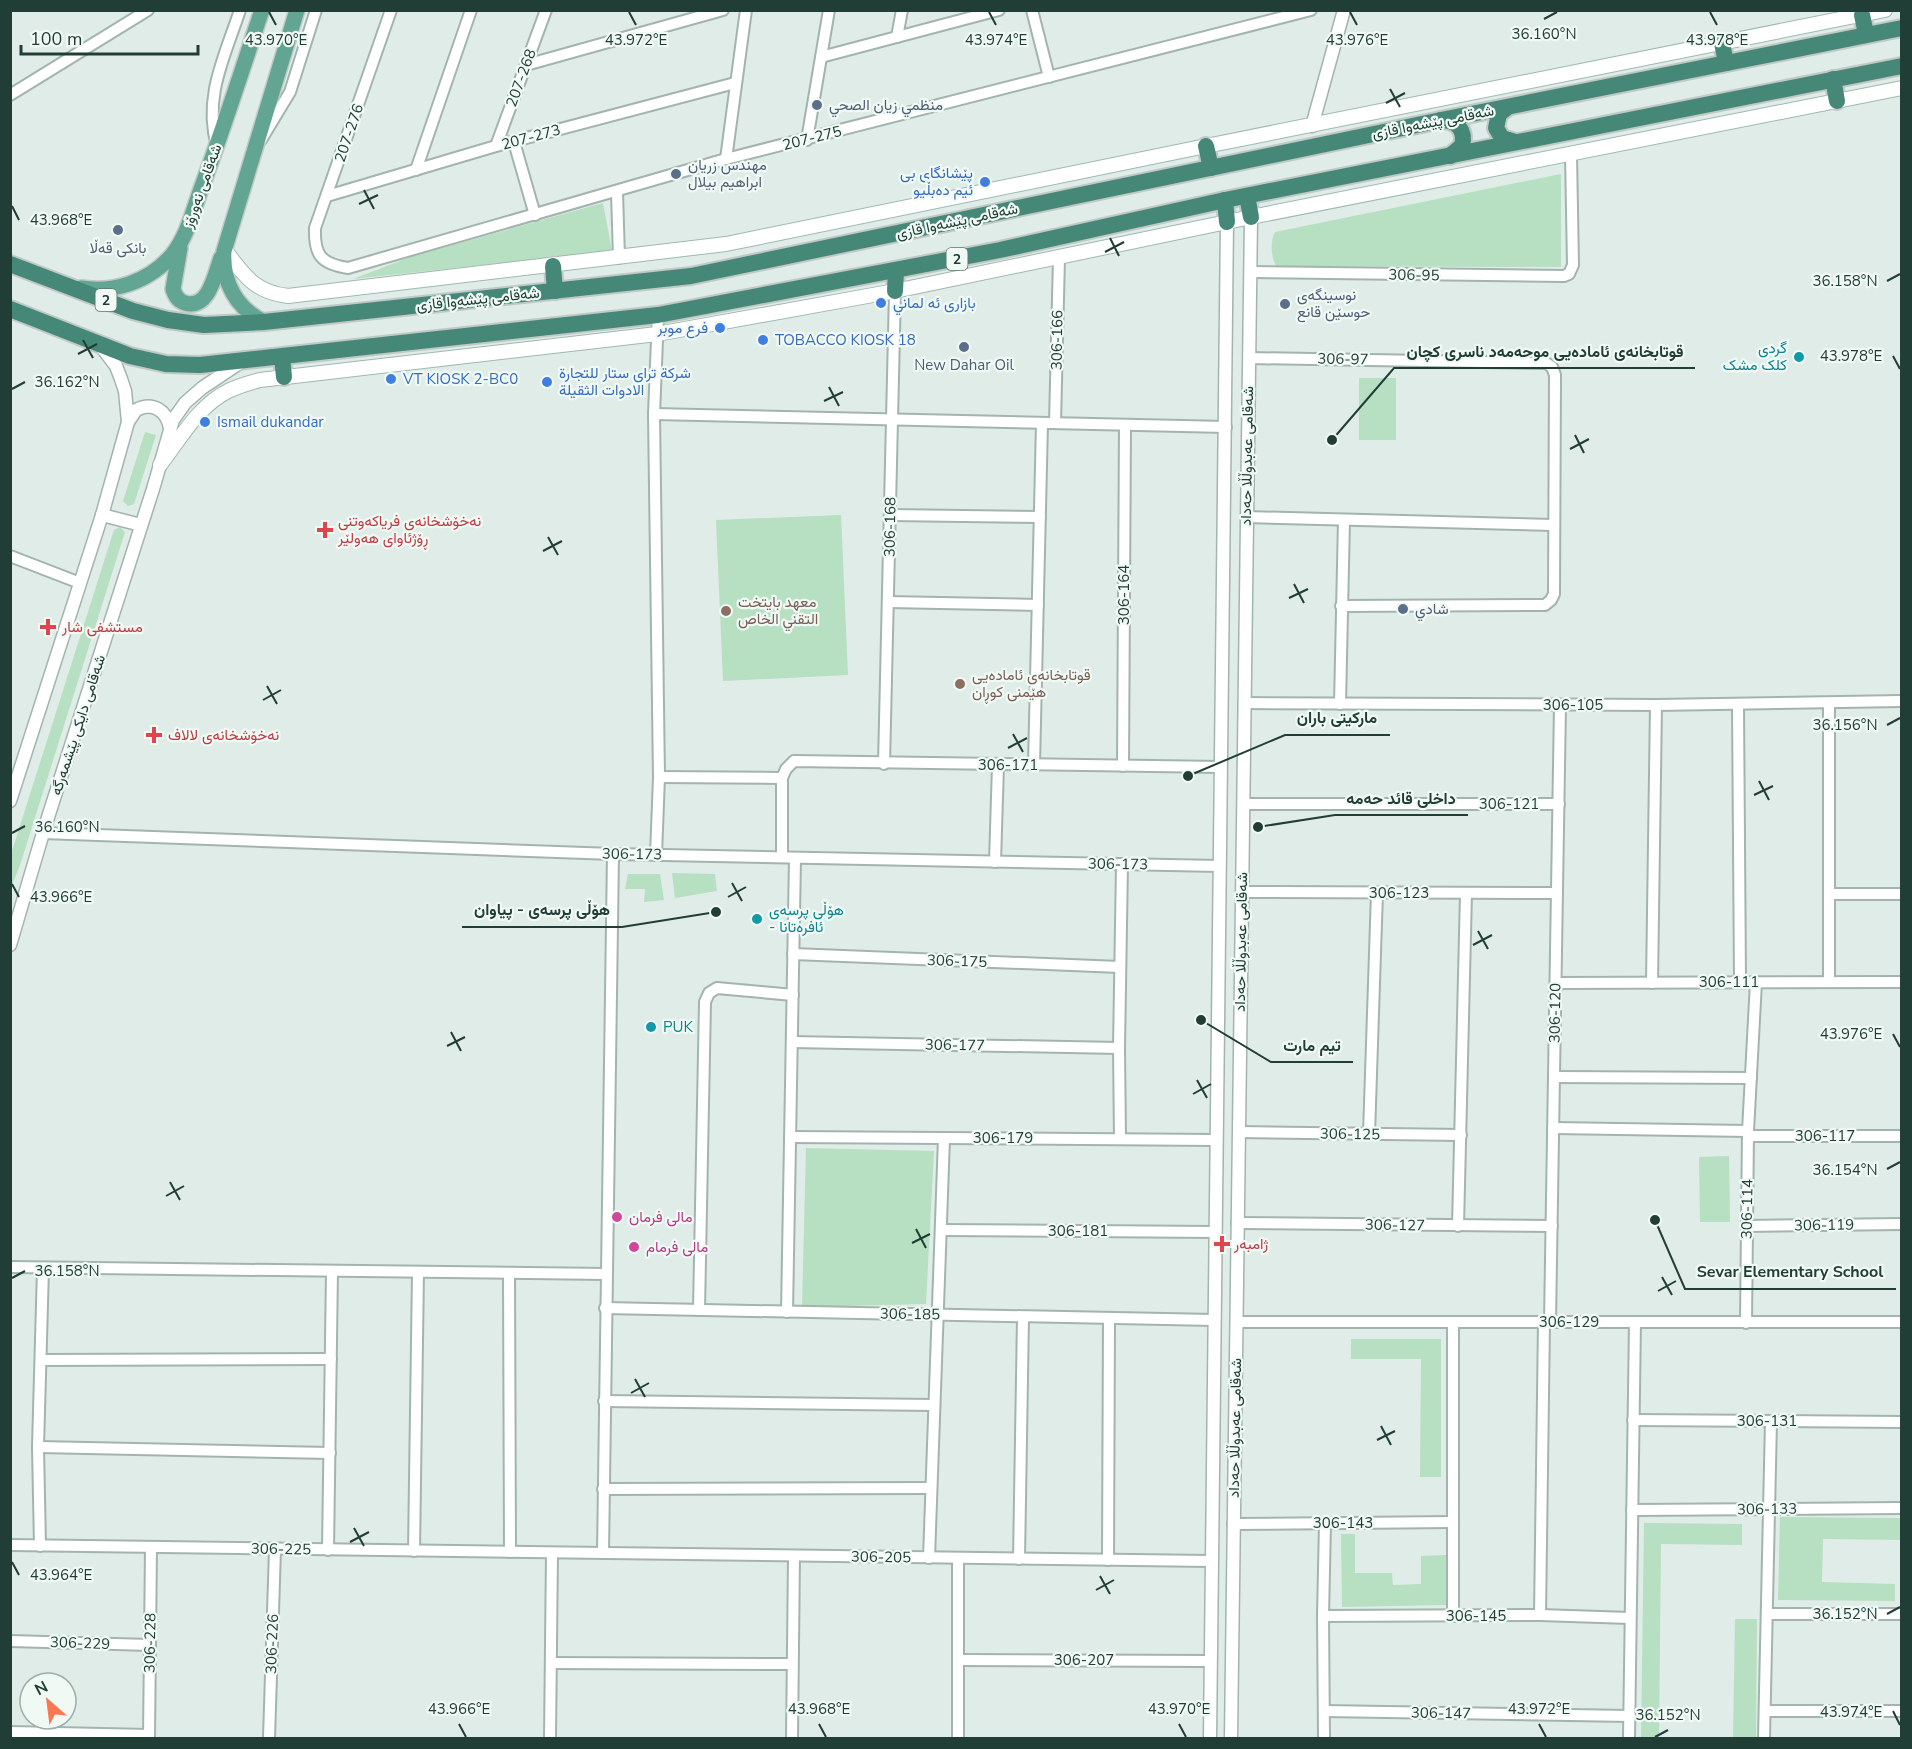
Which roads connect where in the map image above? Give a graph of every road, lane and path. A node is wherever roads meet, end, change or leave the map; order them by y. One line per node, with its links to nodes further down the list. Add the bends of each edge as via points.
1 (148, 10): 35 (street)
2 (240, 10): 45 (street, via 212,98 212,131)
3 (262, 10): 45 (main road, شەقامی نەورۆز)
4 (297, 10): 46 (main road)
5 (316, 10): 46 (street, via 290,92)
6 (391, 10): 53 (street, 207-276)
7 (471, 10): 51 (street)
8 (546, 10): 29 (street, 207-268)
9 (680, 10): 22 (street)
10 (723, 10): 22 (street)
11 (746, 10): 33 (street)
12 (829, 10): 27 (street)
13 (902, 10): 25 (street)
14 (999, 10): 19 (street)
15 (1032, 10): 31 (street)
16 (1311, 10): 21 (street, 207-275)
17 (1344, 10): 39 (street)
18 (1885, 10): 20 (main road)
19 (975, 14): 25 (street)
20 (1862, 15): 24 (highway); 26 (main road)
21 (1264, 16): 31 (street, 207-275)
22 (678, 23): 29 (street)
23 (1902, 28): 24 (highway, شەقامی پێشەوا قازی / 2)
24 (1866, 34): 28 (highway, شەقامی پێشەوا قازی / 2)
25 (897, 37): 27 (street)
26 (1722, 43): 28 (highway); 39 (main road)
27 (821, 57): 40 (street)
28 (1726, 63): 37 (highway, شەقامی پێشەوا قازی / 2)
29 (526, 65): 43 (street, 207-268)
30 (1902, 66): 32 (highway, 2)
31 (1049, 77): 40 (street, 207-275)
32 (1833, 79): 36 (highway); 42 (highway, 2)
33 (735, 83): 41 (street, 207-273); 49 (street)
34 (1902, 88): 36 (main road)
35 (10, 95)
36 (1837, 101): 47 (main road)
37 (1508, 107): 38 (highway, شەقامی پێشەوا قازی / 2); 42 (highway, via 1499,114 1496,128 1502,138)
38 (1441, 120): 48 (highway, via 1454,122 1463,134 1461,146); 50 (highway, شەقامی پێشەوا قازی / 2)
39 (1312, 126): 44 (main road)
40 (807, 140): 49 (street, 207-275)
41 (514, 141): 43 (street, 207-273); 56 (street)
42 (1515, 142): 48 (highway, 2)
43 (496, 146): 51 (street, 207-273)
44 (1206, 146): 50 (highway); 63 (main road, via 726,244)
45 (217, 147): 59 (main road, شەقامی نەورۆز)
46 (254, 150): 60 (main road)
47 (1571, 154): 57 (main road); 67 (street, 306-95, via 1573,265 1569,274)
48 (1450, 156): 54 (highway, 2)
49 (726, 159): 52 (street, 207-275)
50 (1211, 168): 69 (highway, شەقامی پێشەوا قازی / 2, via 691,276)
51 (416, 170): 53 (street, 207-273)
52 (617, 192): 56 (street, 207-275); 63 (street)
53 (327, 196): 61 (street, 207-276, via 315,228)
54 (1247, 196): 55 (highway, 2); 57 (highway)
55 (1225, 200): 58 (highway); 66 (highway, 2)
56 (535, 215): 61 (street, 207-275, via 348,268 331,265)
57 (1251, 217): 58 (main road); 67 (street, شەقامی عەبدوڵڵا حەداد)
58 (1227, 222): 62 (main road); 86 (street, شەقامی عەبدوڵڵا حەداد)
59 (182, 242): 60 (main road, via 172,286 176,297 187,303 206,297); 68 (main road, شەقامی نەورۆز, via 158,269 126,286 99,290)
60 (224, 251): 65 (main road, via 257,288 288,296); 73 (main road, via 230,290 244,309)
61 (318, 255)
62 (1059, 257): 70 (main road); 84 (street, 306-166)
63 (619, 258): 65 (main road)
64 (10, 264): 68 (highway, شەقامی پێشەوا قازی / 2)
65 (553, 266): 69 (highway)
66 (896, 271): 70 (highway); 72 (highway, 2)
67 (1250, 272): 77 (street, شەقامی عەبدوڵڵا حەداد)
68 (72, 287): 73 (highway, شەقامی پێشەوا قازی / 2, via 168,320 204,325)
69 (555, 291): 73 (highway, شەقامی پێشەوا قازی / 2)
70 (895, 291): 74 (main road); 81 (street, 306-168)
71 (10, 309): 75 (highway, 2)
72 (658, 315): 74 (street); 76 (highway, 2)
73 (264, 322)
74 (657, 334): 79 (main road); 80 (street)
75 (99, 345): 78 (highway, 2, via 166,364); 82 (street, via 121,378)
76 (282, 357): 78 (highway, 2); 79 (highway)
77 (1249, 358): 92 (street, شەقامی عەبدوڵڵا حەداد); 95 (street, 306-97, via 1546,363 1555,375)
78 (242, 362): 87 (street, شەقامی دایکی پێشمەرگە, via 193,395)
79 (284, 377): 88 (main road, via 260,380 218,396)
80 (654, 414): 81 (street); 113 (street)
81 (892, 420): 83 (street); 90 (street, 306-168)
82 (128, 422): 87 (street, via 136,410 150,406 164,412); 89 (street)
83 (1042, 423): 84 (street); 91 (street)
84 (1055, 423): 85 (street)
85 (1125, 425): 86 (street); 111 (street, 306-164)
86 (1226, 427): 112 (street, شەقامی عەبدوڵڵا حەداد)
87 (170, 428): 88 (street, شەقامی دایکی پێشمەرگە)
88 (160, 465): 94 (street, شەقامی دایکی پێشمەرگە)
89 (102, 515): 94 (street); 97 (street)
90 (890, 515): 91 (street); 98 (street, 306-168)
91 (1040, 517): 99 (street)
92 (1246, 517): 93 (street); 102 (street, شەقامی عەبدوڵڵا حەداد)
93 (1344, 520): 95 (street); 100 (street)
94 (141, 525): 118 (street, شەقامی دایکی پێشمەرگە)
95 (1553, 525): 100 (street, via 1554,594 1545,605)
96 (10, 556): 97 (street)
97 (80, 583): 115 (street)
98 (888, 602): 99 (street); 108 (street, 306-168)
99 (1038, 605): 110 (street)
100 (1341, 606): 104 (street)
101 (1902, 701): 103 (street, 306-105)
102 (1244, 703): 104 (street, 306-105); 116 (street, شەقامی عەبدوڵڵا حەداد)
103 (1829, 703): 105 (street, 306-105); 130 (street)
104 (1340, 704): 106 (street, 306-105)
105 (1738, 704): 107 (street, 306-105); 137 (street)
106 (1560, 705): 107 (street, 306-105); 117 (street, 306-120)
107 (1656, 705): 142 (street)
108 (884, 764): 109 (street, 306-171); 114 (street, 306-171, via 794,761)
109 (998, 765): 110 (street, 306-171); 123 (street)
110 (1034, 765): 111 (street, 306-171)
111 (1123, 766): 112 (street, 306-171)
112 (1221, 767): 125 (street, شەقامی عەبدوڵڵا حەداد)
113 (658, 777): 114 (street); 120 (street)
114 (782, 778): 121 (street)
115 (10, 801)
116 (1243, 804): 117 (street, 306-121); 126 (street, شەقامی عەبدوڵڵا حەداد)
117 (1559, 804): 127 (street, 306-120)
118 (43, 833): 119 (street, 306-173); 134 (street, شەقامی دایکی پێشمەرگە)
119 (613, 854): 120 (street, 306-173); 170 (street)
120 (656, 855): 121 (street, 306-173)
121 (782, 857): 122 (street, 306-173)
122 (795, 858): 123 (street, 306-173); 135 (street)
123 (995, 862): 124 (street, 306-173)
124 (1122, 864): 125 (street, 306-173); 136 (street)
125 (1220, 866): 132 (street, شەقامی عەبدوڵڵا حەداد)
126 (1242, 892): 128 (street, 306-123); 133 (street, شەقامی عەبدوڵڵا حەداد)
127 (1557, 892): 129 (street, 306-123); 141 (street, 306-120)
128 (1377, 893): 129 (street, 306-123); 150 (street)
129 (1466, 893): 152 (street)
130 (1829, 894): 131 (street); 139 (street)
131 (1902, 894)
132 (1219, 940): 133 (street); 157 (street, شەقامی عەبدوڵڵا حەداد)
133 (1241, 940): 149 (street, شەقامی عەبدوڵڵا حەداد)
134 (10, 945)
135 (793, 954): 136 (street, 306-175); 143 (street)
136 (1120, 967): 145 (street)
137 (1740, 982): 138 (street, 306-111); 142 (street, 306-111)
138 (1756, 982): 139 (street, 306-111); 147 (street, 306-114)
139 (1828, 982): 140 (street, 306-111)
140 (1902, 982)
141 (1556, 983): 142 (street, 306-111); 146 (street, 306-120)
142 (1652, 983)
143 (793, 995): 144 (street); 172 (street, via 717,988 705,1002)
144 (792, 1042): 145 (street, 306-177); 154 (street)
145 (1119, 1048): 156 (street)
146 (1554, 1077): 147 (street); 148 (street, 306-120)
147 (1751, 1078): 151 (street, 306-114)
148 (1553, 1128): 151 (street, 306-117); 161 (street, 306-120)
149 (1239, 1132): 150 (street, 306-125); 158 (street, شەقامی عەبدوڵڵا حەداد)
150 (1369, 1134): 152 (street, 306-125)
151 (1748, 1134): 153 (street, 306-117); 162 (street, 306-114)
152 (1461, 1135): 160 (street)
153 (1902, 1136)
154 (790, 1137): 155 (street, 306-179); 173 (street)
155 (944, 1138): 156 (street, 306-179); 163 (street)
156 (1120, 1139): 157 (street, 306-179)
157 (1216, 1140): 164 (street, شەقامی عەبدوڵڵا حەداد)
158 (1238, 1223): 160 (street, 306-127); 178 (street, شەقامی عەبدوڵڵا حەداد)
159 (1902, 1224): 162 (street, 306-119)
160 (1458, 1226): 161 (street, 306-127)
161 (1552, 1226): 180 (street, 306-120)
162 (1747, 1226): 183 (street, 306-114)
163 (941, 1230): 164 (street, 306-181); 174 (street)
164 (1215, 1232): 177 (street, شەقامی عەبدوڵڵا حەداد)
165 (10, 1268): 166 (street)
166 (43, 1268): 167 (street); 185 (street)
167 (332, 1271): 168 (street); 184 (street)
168 (418, 1272): 169 (street); 208 (street)
169 (509, 1273): 170 (street); 209 (street)
170 (606, 1274): 171 (street)
171 (605, 1308): 172 (street, 306-185); 186 (street)
172 (699, 1310): 173 (street, 306-185)
173 (787, 1312): 174 (street, 306-185)
174 (938, 1315): 175 (street, 306-185); 187 (street)
175 (1023, 1317): 176 (street, 306-185); 215 (street)
176 (1109, 1318): 177 (street, 306-185); 216 (street)
177 (1214, 1320): 193 (street, شەقامی عەبدوڵڵا حەداد)
178 (1236, 1322): 179 (street, 306-129); 194 (street, شەقامی عەبدوڵڵا حەداد)
179 (1452, 1322): 180 (street, 306-129); 200 (street)
180 (1547, 1322): 181 (street, 306-129); 222 (street, 306-120)
181 (1635, 1322): 183 (street, 306-129); 188 (street)
182 (1902, 1322): 183 (street, 306-129)
183 (1746, 1323)
184 (331, 1359): 185 (street); 192 (street)
185 (40, 1360): 191 (street)
186 (604, 1401): 187 (street); 196 (street)
187 (934, 1405): 195 (street)
188 (1634, 1420): 189 (street, 306-131); 199 (street)
189 (1772, 1421): 190 (street, 306-131); 198 (street)
190 (1902, 1422)
191 (38, 1447): 192 (street); 204 (street)
192 (330, 1453): 207 (street)
193 (1212, 1460): 194 (street); 217 (street, شەقامی عەبدوڵڵا حەداد)
194 (1234, 1460): 202 (street, شەقامی عەبدوڵڵا حەداد)
195 (931, 1488): 196 (street); 213 (street)
196 (603, 1489): 211 (street)
197 (1902, 1508): 198 (street, 306-133)
198 (1769, 1509): 199 (street, 306-133); 218 (street)
199 (1632, 1510): 223 (street)
200 (1454, 1522): 201 (street, 306-143); 221 (street)
201 (1325, 1523): 202 (street, 306-143); 220 (street)
202 (1233, 1524): 241 (street, شەقامی عەبدوڵڵا حەداد)
203 (10, 1545): 204 (street, 306-225)
204 (40, 1546): 205 (street, 306-225)
205 (151, 1547): 206 (street, 306-225); 225 (street, 306-228)
206 (275, 1549): 207 (street, 306-225); 236 (street, 306-226)
207 (328, 1550): 208 (street, 306-225)
208 (414, 1551): 209 (street, 306-225)
209 (510, 1552): 210 (street, 306-225)
210 (552, 1552): 211 (street, 306-205); 228 (street)
211 (603, 1553): 212 (street, 306-205)
212 (794, 1556): 213 (street, 306-205); 229 (street)
213 (929, 1558): 214 (street, 306-205)
214 (958, 1558): 215 (street, 306-205); 226 (street)
215 (1019, 1559): 216 (street, 306-205)
216 (1108, 1560): 217 (street, 306-205)
217 (1211, 1561): 227 (street, شەقامی عەبدوڵڵا حەداد)
218 (1767, 1614): 219 (street); 231 (street)
219 (1902, 1614)
220 (1323, 1616): 221 (street, 306-145); 230 (street)
221 (1453, 1616): 222 (street, 306-145)
222 (1540, 1616): 223 (street, 306-145)
223 (1630, 1618): 233 (street)
224 (10, 1641): 225 (street, 306-229)
225 (150, 1645): 235 (street, 306-228)
226 (958, 1660): 227 (street, 306-207); 239 (street)
227 (1210, 1661): 240 (street, شەقامی عەبدوڵڵا حەداد)
228 (551, 1663): 229 (street); 237 (street)
229 (792, 1664): 238 (street)
230 (1324, 1711): 233 (street, 306-147); 242 (street)
231 (1765, 1711): 232 (street); 244 (street)
232 (1902, 1711)
233 (1630, 1716): 243 (street)
234 (10, 1732): 235 (street)
235 (149, 1737)
236 (269, 1738)
237 (550, 1738)
238 (792, 1738)
239 (958, 1738)
240 (1210, 1738)
241 (1231, 1738)
242 (1324, 1738)
243 (1629, 1738)
244 (1764, 1738)

